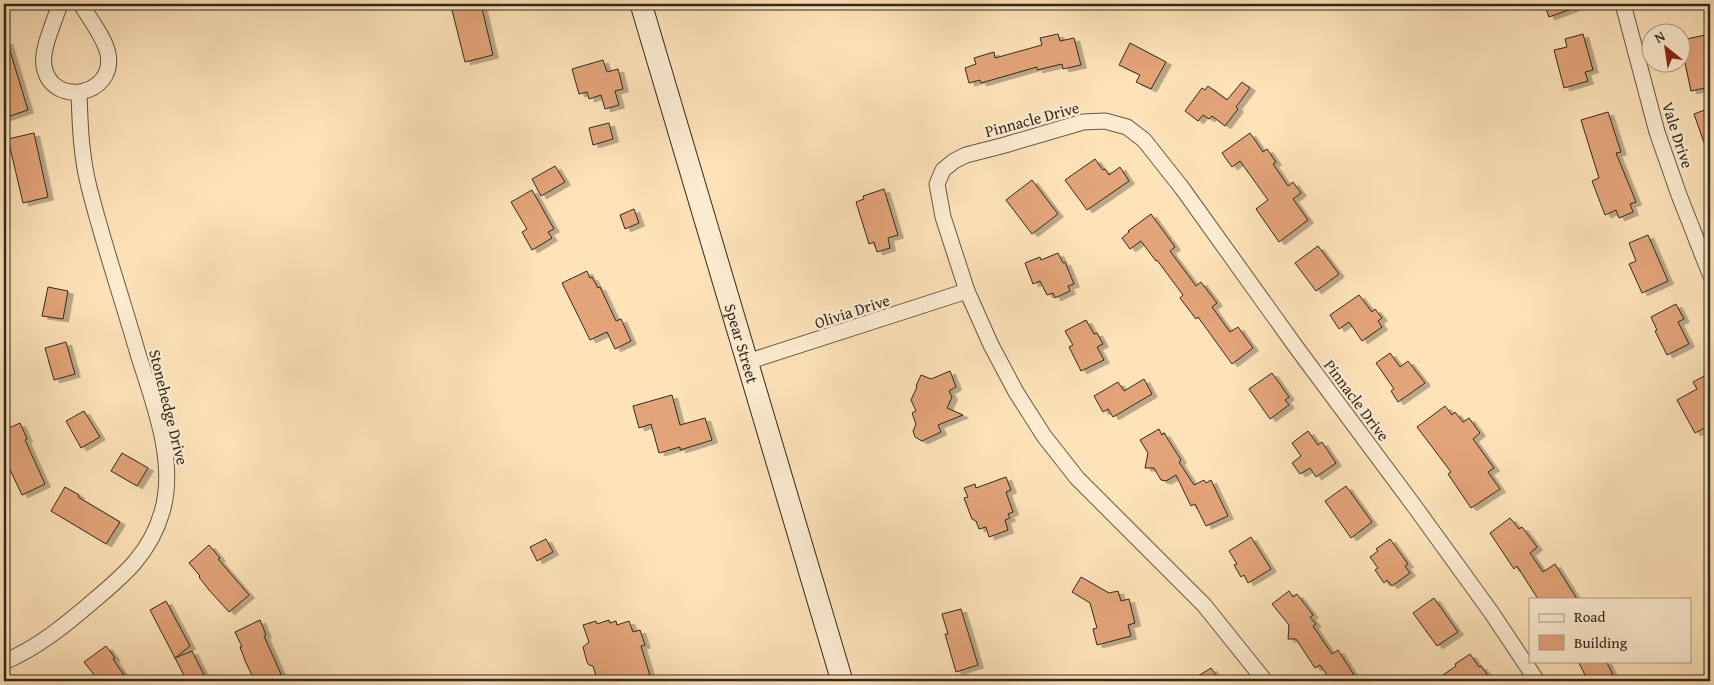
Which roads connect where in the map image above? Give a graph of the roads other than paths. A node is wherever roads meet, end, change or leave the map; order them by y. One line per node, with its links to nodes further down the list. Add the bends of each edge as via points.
1 (60, 4): 5 (street, via 44,53 44,66 54,84 65,91)
2 (80, 4): 5 (street, via 105,46 109,59 106,73 98,84)
3 (641, 4): 8 (main road, Spear Street)
4 (1625, 4): 6 (street, Vale Drive, via 1657,132)
5 (78, 93): 9 (street, Stonehedge Drive, via 81,141 89,186 155,409 166,461 166,492 154,532 143,554 131,568 51,636)
6 (1710, 274)
7 (967, 292): 8 (street, Olivia Drive); 11 (street, Pinnacle Drive, via 1016,392 1044,436 1077,478 1204,605); 12 (street, Pinnacle Drive, via 941,209 937,184 943,170 966,155 1083,122 1105,121 1127,127 1144,140 1182,188 1486,604)
8 (747, 362): 10 (main road, Spear Street)
9 (4, 662)
10 (842, 681)
11 (1265, 681)
12 (1537, 681)

